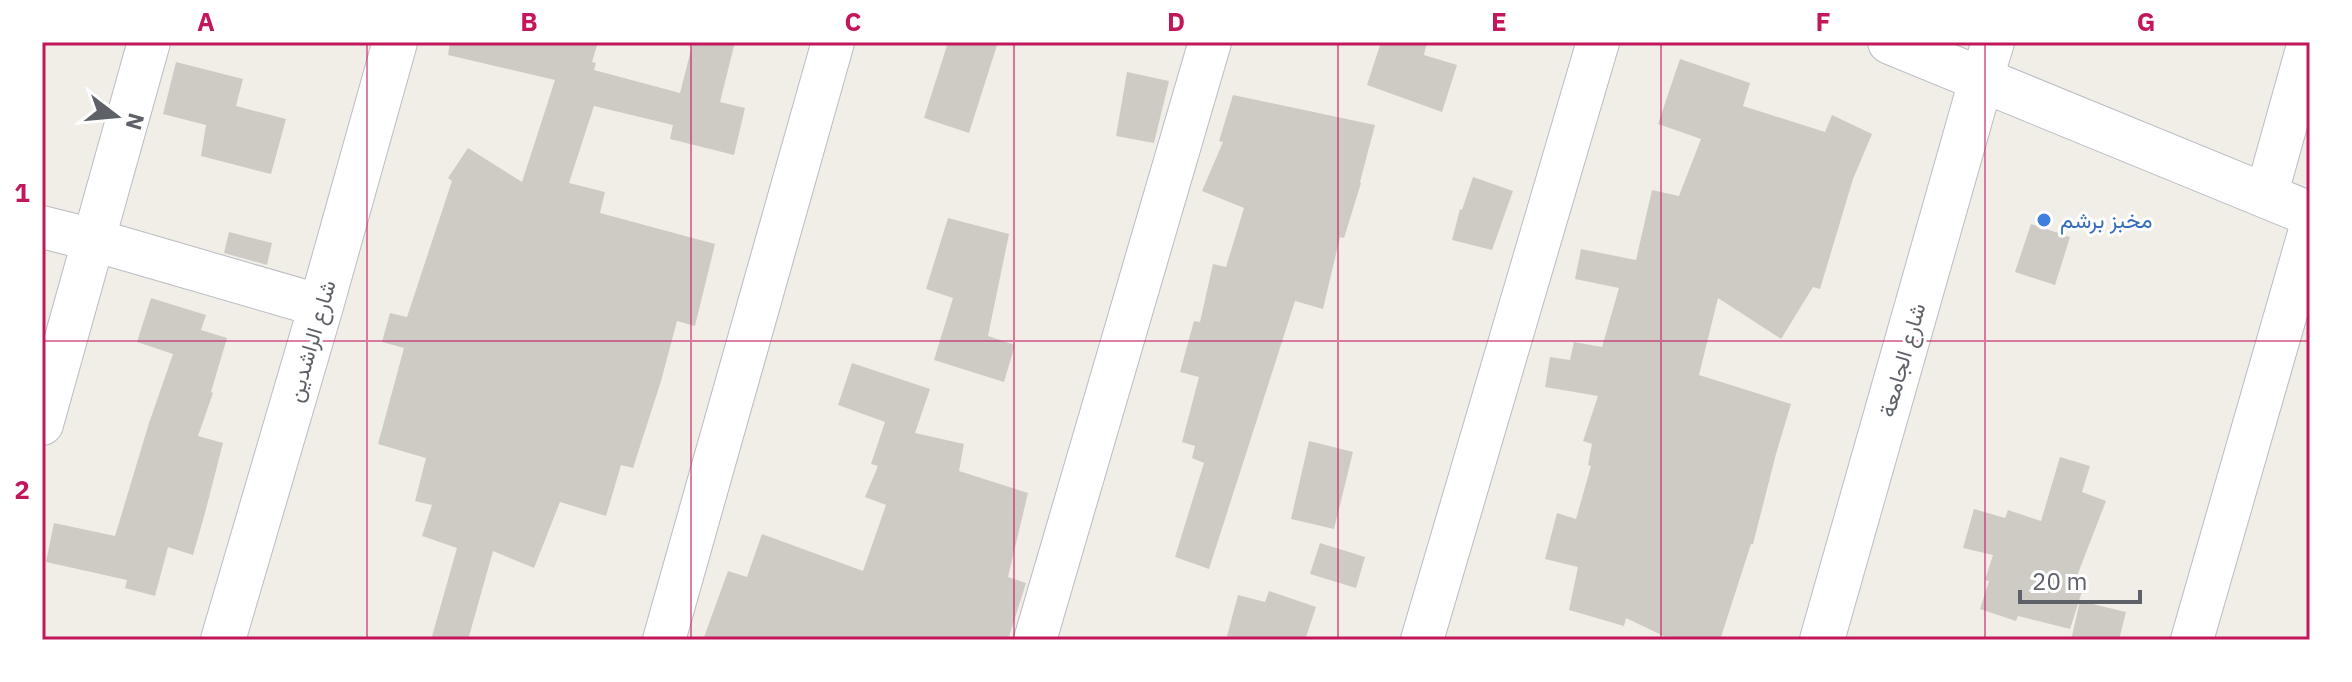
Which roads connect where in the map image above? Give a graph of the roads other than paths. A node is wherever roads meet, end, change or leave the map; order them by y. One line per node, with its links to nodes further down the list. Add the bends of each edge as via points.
1 (149, 42): 14 (street)
2 (395, 42): 15 (street, شارع الراشدين)
3 (833, 42): 18 (street)
4 (1210, 42): 19 (street)
5 (1598, 42): 20 (street)
6 (1890, 42): 8 (street)
7 (2309, 42): 9 (street)
8 (1987, 61): 10 (street); 21 (street, شارع الجامعة)
9 (2303, 90): 10 (street)
10 (2266, 196): 11 (street)
11 (2310, 214)
12 (42, 227): 14 (street)
13 (2310, 230): 22 (street)
14 (94, 240): 15 (street); 16 (street)
15 (321, 306): 17 (street, شارع الراشدين)
16 (42, 424)
17 (223, 640)
18 (664, 640)
19 (1035, 640)
20 (1422, 640)
21 (1822, 640)
22 (2192, 640)

